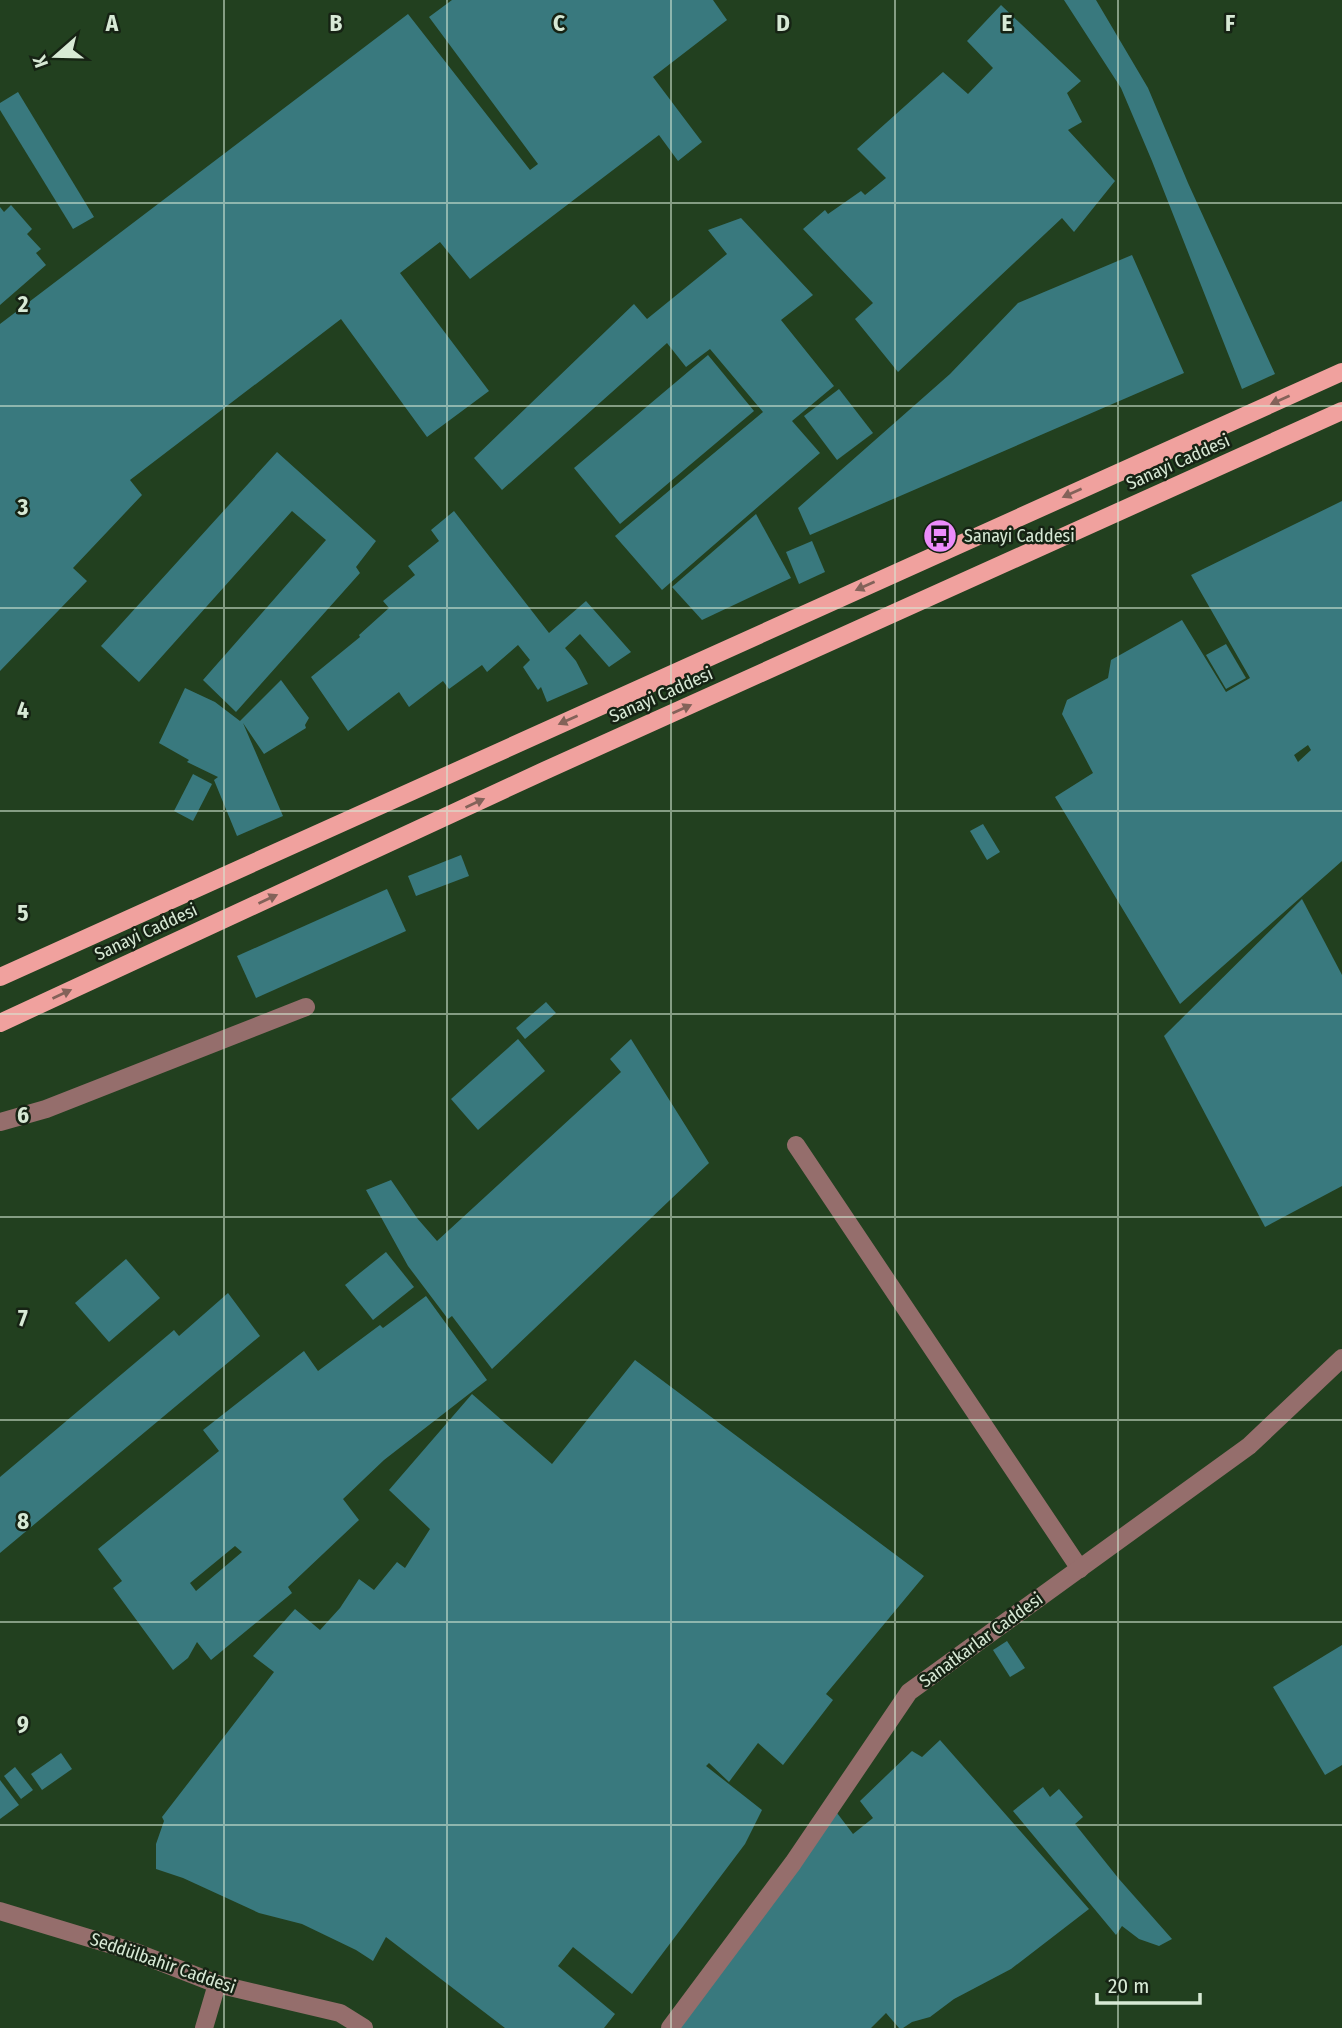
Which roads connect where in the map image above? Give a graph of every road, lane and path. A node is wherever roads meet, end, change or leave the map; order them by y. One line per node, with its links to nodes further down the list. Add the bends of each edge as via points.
1 (1342, 372): 3 (main road, Sanayi Caddesi, one-way to 3)
2 (1342, 411): 5 (main road, Sanayi Caddesi, one-way to 2, via 544,771)
3 (0, 977)
4 (306, 1007): 6 (street, via 46,1109)
5 (0, 1023)
6 (0, 1122)
7 (796, 1144): 9 (street)
8 (1342, 1357): 9 (street, Sanatkarlar Caddesi, via 1249,1446)
9 (1080, 1569): 14 (street, Sanatkarlar Caddesi, via 909,1692 793,1863)
10 (0, 1911): 11 (street, Seddülbahir Caddesi, via 135,1952)
11 (217, 1984): 12 (street); 13 (street, Seddülbahir Caddesi, via 340,2013)
12 (204, 2028)
13 (364, 2028)
14 (670, 2028)

